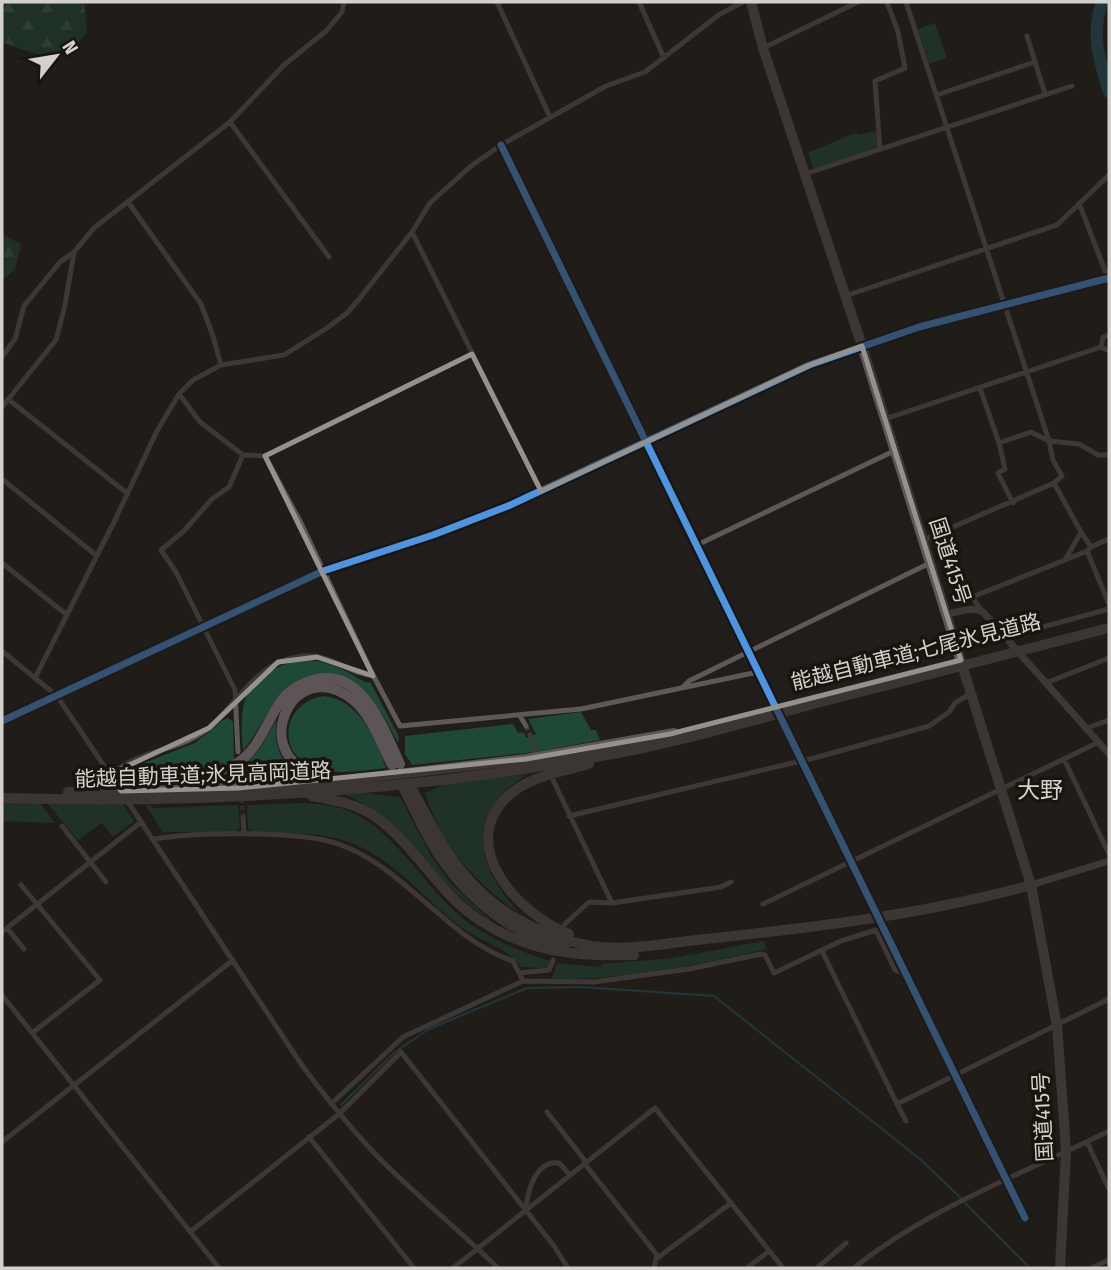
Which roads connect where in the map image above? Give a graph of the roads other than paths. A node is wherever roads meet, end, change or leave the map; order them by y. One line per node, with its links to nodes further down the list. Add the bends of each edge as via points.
1 (344, 2): 17 (street, via 327,31 284,65)
2 (497, 2): 16 (street)
3 (639, 2): 11 (street)
4 (743, 2): 11 (street, via 720,14)
5 (751, 2): 10 (highway, 国道415号)
6 (858, 2): 10 (street)
7 (887, 2): 20 (street, via 905,68 875,81)
8 (906, 2): 14 (street)
9 (1027, 36): 12 (street)
10 (763, 48): 21 (highway, 国道415号)
11 (664, 58): 16 (street, via 645,72 606,86)
12 (1035, 62): 14 (street); 15 (street)
13 (1072, 86): 15 (street)
14 (937, 94): 18 (street)
15 (1045, 94): 18 (street)
16 (550, 117): 19 (street)
17 (230, 122): 23 (street); 28 (street)
18 (947, 126): 20 (street); 26 (street)
19 (501, 145): 25 (street, via 454,179 430,203); 45 (street)
20 (880, 149): 21 (street)
21 (805, 174): 30 (highway, 国道415号)
22 (1109, 175): 24 (street)
23 (128, 202): 27 (street, via 94,228); 38 (street, via 201,304)
24 (1079, 203): 26 (street, via 1057,225); 29 (street)
25 (412, 232): 36 (street); 38 (street, via 347,313 327,328 284,355)
26 (987, 249): 30 (street); 31 (street)
27 (74, 253): 37 (street, via 52,271 24,306 15,339); 42 (street, via 56,340)
28 (328, 257)
29 (1109, 279): 31 (street)
30 (845, 296): 33 (highway, 国道415号)
31 (1006, 306): 33 (street); 39 (street)
32 (1109, 335): 34 (street, via 1103,337)
33 (862, 346): 44 (highway, 国道415号); 45 (street, via 808,365)
34 (1101, 347): 35 (street); 39 (street)
35 (1109, 351)
36 (472, 354): 51 (street); 54 (street)
37 (2, 357)
38 (220, 365): 41 (street)
39 (1028, 370): 40 (street); 46 (street)
40 (980, 388): 44 (street); 47 (street)
41 (179, 394): 50 (street, via 200,422); 55 (street)
42 (8, 399): 43 (street); 55 (street)
43 (2, 407)
44 (884, 419): 48 (highway, 国道415号)
45 (646, 440): 54 (street); 60 (street)
46 (1049, 441): 47 (street, via 1031,432); 49 (street); 53 (street, via 1062,476)
47 (999, 443): 56 (street, via 1005,469 998,473)
48 (894, 451): 58 (highway, 国道415号); 60 (street)
49 (1109, 454)
50 (243, 455): 51 (street); 73 (street, via 229,487 161,550)
51 (265, 456): 66 (street)
52 (2, 479): 62 (street)
53 (1054, 482): 56 (street); 57 (street)
54 (541, 491): 66 (street, via 433,535)
55 (128, 494): 62 (street)
56 (1013, 503): 58 (street)
57 (1082, 532): 61 (street); 63 (street)
58 (927, 538): 65 (highway, 国道415号); 67 (street)
59 (1109, 539): 61 (street)
60 (697, 545): 76 (street)
61 (1089, 549): 63 (street); 68 (street)
62 (97, 556): 71 (street)
63 (1065, 560): 67 (street)
64 (2, 563): 71 (street)
65 (930, 563): 70 (highway, 国道415号); 76 (street)
66 (323, 571): 73 (street); 81 (street)
67 (972, 597): 69 (street)
68 (1109, 607): 75 (street)
69 (984, 612): 70 (street); 75 (street)
70 (947, 614): 85 (highway, 国道415号)
71 (67, 615): 82 (street)
72 (1109, 622): 79 (highway, 能越自動車道;七尾氷見道路)
73 (204, 627): 86 (street); 87 (street)
74 (1109, 628): 79 (highway, 能越自動車道;七尾氷見道路)
75 (1006, 637): 83 (street)
76 (748, 651): 80 (street); 84 (street)
77 (2, 652): 82 (street)
78 (1109, 658): 83 (street)
79 (938, 669): 95 (highway, 能越自動車道;七尾氷見道路); 102 (highway, 能越自動車道;七尾氷見道路, via 637,741)
80 (758, 672): 84 (street); 88 (street)
81 (373, 675): 87 (street, via 329,659 305,656 266,669); 89 (street, via 400,726)
82 (35, 678): 86 (street)
83 (1046, 683): 94 (street)
84 (682, 688): 89 (street)
85 (972, 693): 100 (street, via 929,726); 105 (highway, 国道415号)
86 (57, 696): 91 (street); 101 (street)
87 (235, 698): 97 (street); 101 (street, via 195,737 139,757)
88 (772, 698)
89 (520, 716): 93 (street)
90 (1109, 720): 94 (street)
91 (2, 722)
92 (784, 724): 100 (street)
93 (526, 726)
94 (1087, 728): 96 (street)
95 (672, 741): 102 (highway, 能越自動車道;七尾氷見道路, via 541,766); 133 (highway, via 532,780 508,796 488,832 498,875 536,918)
96 (1099, 742): 98 (street); 99 (street)
97 (239, 752)
98 (1109, 754)
99 (1064, 759): 105 (street); 116 (street)
100 (802, 760): 110 (street); 119 (street)
101 (110, 774): 112 (street)
102 (403, 777): 103 (highway, 能越自動車道;氷見高岡道路); 103 (highway, via 352,699 327,688 300,695 282,719 281,739 290,758 317,776); 106 (highway, via 380,721 362,696 338,680 323,678 290,691 257,742 227,768); 108 (highway, 能越自動車道;氷見高岡道路); 133 (highway, via 460,871 495,905 540,930)
103 (348, 779): 106 (highway, 能越自動車道;氷見高岡道路)
104 (552, 780): 110 (street)
105 (1002, 788): 119 (street); 123 (highway, 国道415号)
106 (140, 791): 107 (highway, 能越自動車道;氷見高岡道路); 108 (highway, 能越自動車道;氷見高岡道路); 109 (highway, 能越自動車道;氷見高岡道路)
107 (2, 792)
108 (267, 796): 133 (highway, via 335,800 377,817 474,917 514,939 583,956)
109 (2, 798)
110 (569, 816): 124 (street)
111 (243, 817): 114 (street)
112 (141, 822): 115 (street); 118 (street)
113 (62, 826): 118 (street)
114 (244, 834): 115 (street); 136 (street, via 339,844 373,860 465,936 513,961)
115 (154, 839): 134 (street)
116 (1109, 854)
117 (1109, 860): 123 (street)
118 (90, 862): 120 (street); 125 (street)
119 (851, 862): 126 (street); 127 (street)
120 (106, 882)
121 (731, 882): 124 (street)
122 (21, 884): 125 (street)
123 (1031, 885): 133 (highway, via 891,916); 141 (highway, 国道415号)
124 (612, 903): 129 (street, via 589,902)
125 (37, 904): 130 (street); 142 (street, via 100,980)
126 (763, 904)
127 (875, 909)
128 (881, 920): 137 (street)
129 (565, 924)
130 (4, 930): 131 (street)
131 (24, 949)
132 (822, 951): 137 (street, via 876,930 895,970); 138 (street, via 774,973 761,954 594,982); 146 (street)
133 (620, 952)
134 (233, 960): 144 (street); 145 (street)
135 (553, 960): 136 (street, via 549,970)
136 (519, 972): 138 (street)
137 (907, 975): 143 (street)
138 (523, 981): 145 (street, via 403,1037)
139 (2, 995): 142 (street)
140 (1109, 999): 141 (street)
141 (1057, 1026): 143 (street); 154 (highway, 国道415号)
142 (32, 1033): 144 (street)
143 (957, 1076): 146 (street); 157 (street)
144 (72, 1087): 152 (street); 162 (street)
145 (331, 1104): 148 (street)
146 (897, 1104): 149 (street)
147 (547, 1112): 155 (street)
148 (339, 1114): 151 (street); 160 (street, via 401,1052); 164 (street, via 392,1170)
149 (906, 1121)
150 (1109, 1131): 153 (street)
151 (309, 1137): 162 (street); 169 (street)
152 (2, 1142)
153 (1087, 1142): 154 (street); 158 (street)
154 (1066, 1151): 157 (street); 178 (highway, 国道415号)
155 (585, 1162): 156 (street); 159 (street, via 655,1108); 166 (street)
156 (570, 1175): 160 (street); 160 (street, via 559,1163 549,1164 530,1184)
157 (1006, 1179): 161 (street); 177 (street, via 923,1222)
158 (1109, 1189)
159 (731, 1203): 165 (street); 166 (street)
160 (526, 1210): 164 (street); 172 (street)
161 (1025, 1218)
162 (190, 1232): 168 (street)
163 (846, 1243): 176 (street)
164 (479, 1248): 170 (street); 171 (street)
165 (769, 1251): 174 (street); 175 (street)
166 (656, 1259): 173 (street)
167 (1109, 1260): 179 (street)
168 (219, 1268)
169 (414, 1268)
170 (453, 1268)
171 (498, 1268)
172 (568, 1268)
173 (654, 1268)
174 (747, 1268)
175 (783, 1268)
176 (817, 1268)
177 (854, 1268)
178 (1060, 1268)
179 (1091, 1268)

